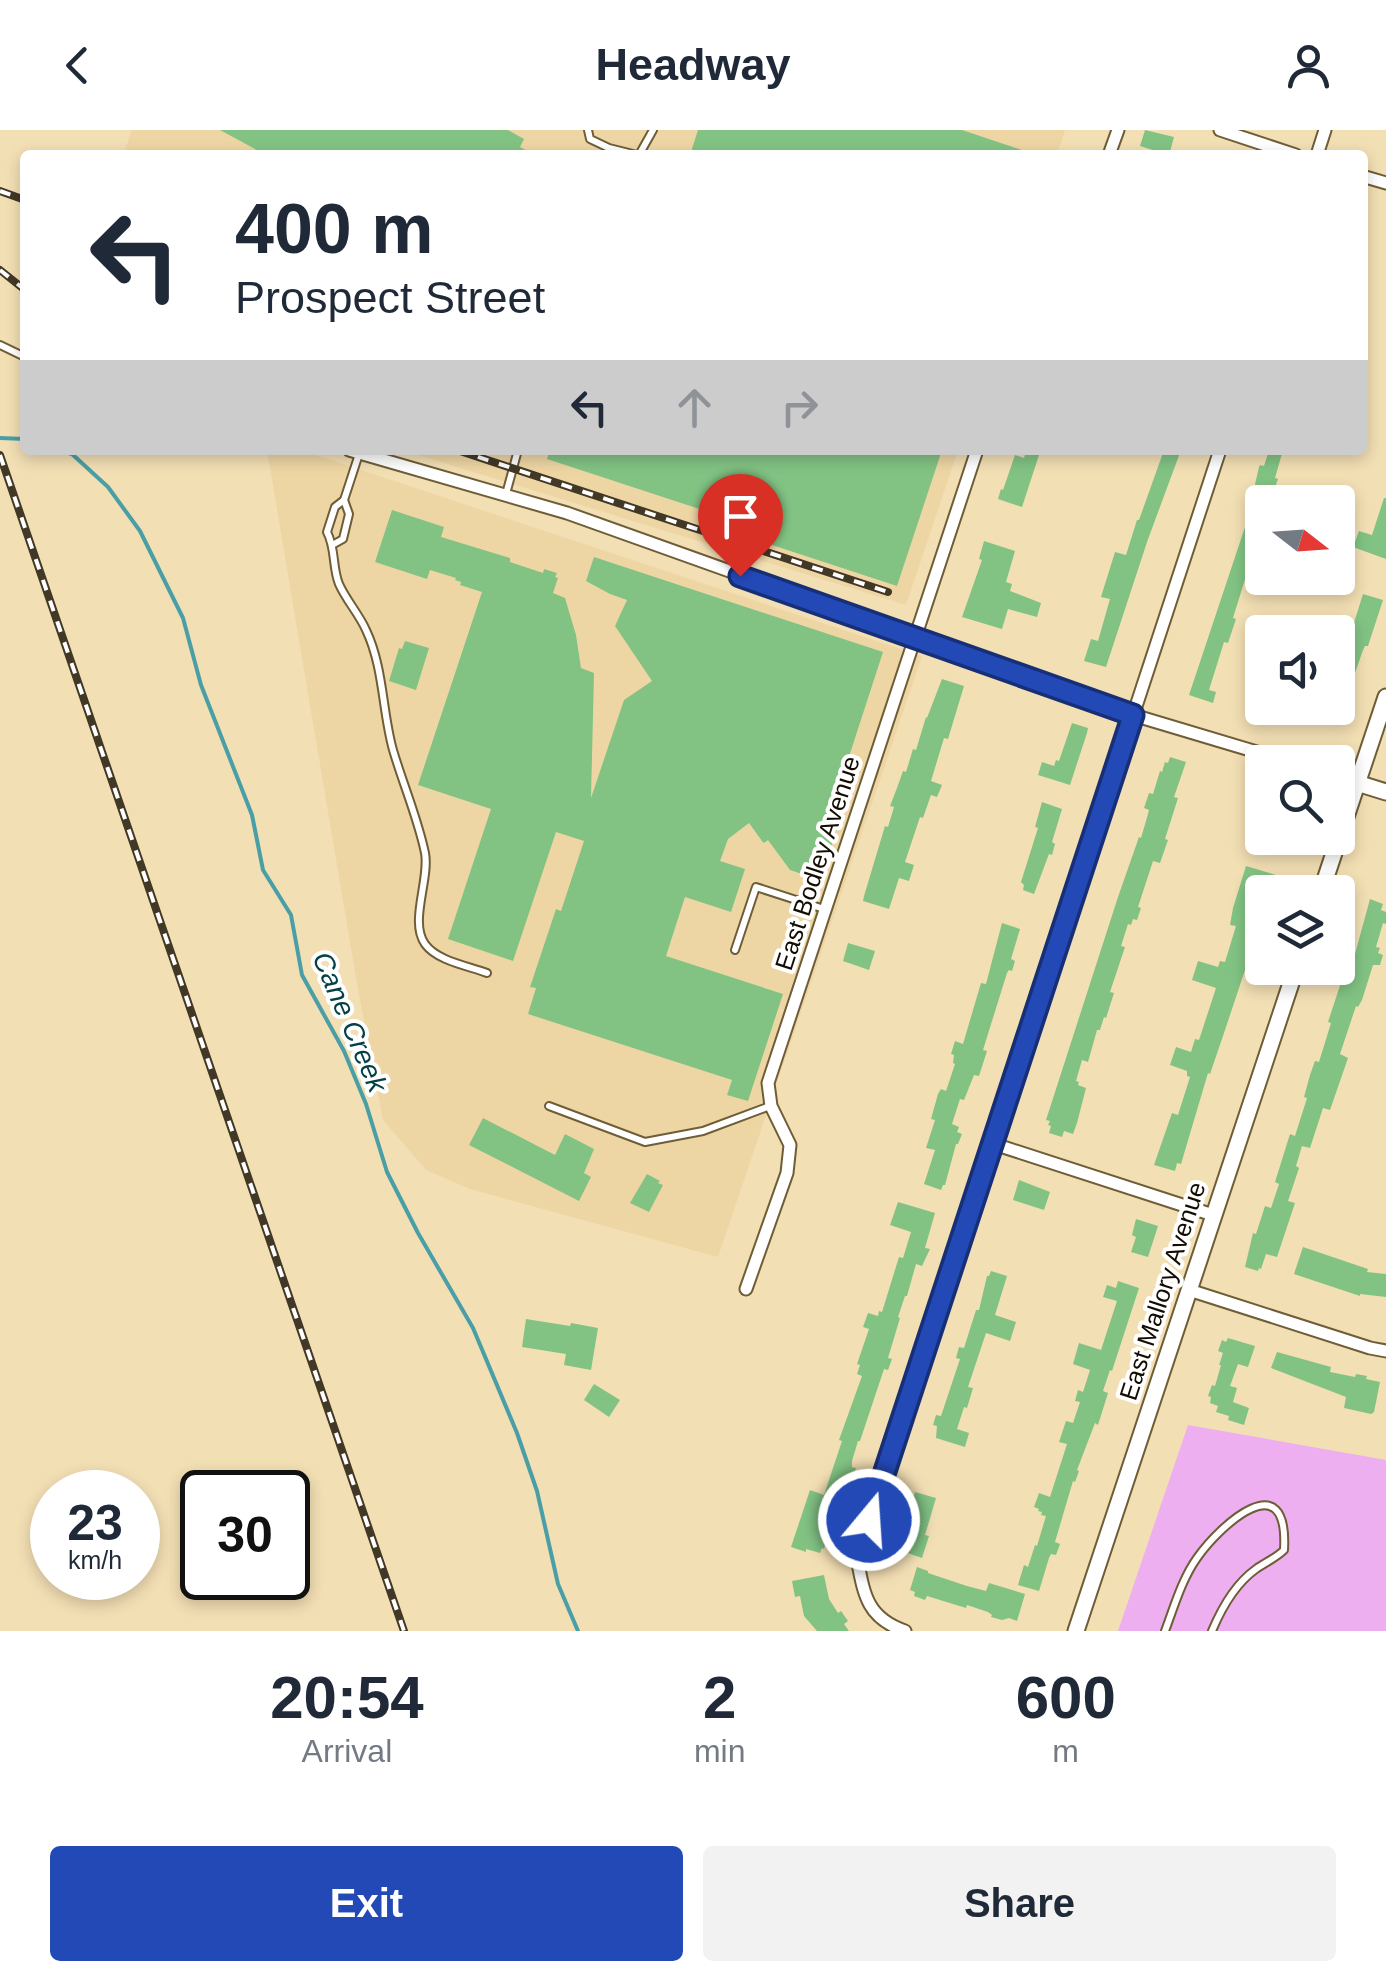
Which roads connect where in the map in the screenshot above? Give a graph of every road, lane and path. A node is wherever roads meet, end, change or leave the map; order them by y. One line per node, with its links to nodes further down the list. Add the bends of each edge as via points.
1 (588, 130): 3 (lane, via 590,139)
2 (1220, 130): 4 (street)
3 (617, 150)
4 (1281, 150)
5 (354, 455): 11 (lane)
6 (365, 455): 10 (street)
7 (517, 455): 10 (lane)
8 (975, 455): 13 (street, East Bodley Avenue)
9 (1218, 455): 15 (street)
10 (506, 496): 13 (street)
11 (344, 500): 12 (lane, via 328,532); 12 (lane, via 350,514 343,538)
12 (334, 544): 22 (lane, via 340,586 379,668 390,737 426,857 419,923 424,943)
13 (914, 638): 15 (street); 20 (street, East Bodley Avenue)
14 (1386, 696): 17 (main road)
15 (1133, 715): 16 (street); 26 (street)
16 (1245, 749)
17 (1357, 783): 18 (main road); 19 (main road)
18 (1386, 792)
19 (1327, 875)
20 (825, 909): 21 (lane, via 756,887); 25 (street, East Bodley Avenue, via 768,1083)
21 (734, 950)
22 (487, 973)
23 (1290, 985): 27 (main road, East Mallory Avenue)
24 (549, 1106): 25 (lane, via 644,1142 704,1131)
25 (771, 1106): 28 (street, East Bodley Avenue, via 790,1145)
26 (994, 1144): 27 (street); 31 (street, via 857,1558 864,1594 884,1624)
27 (1213, 1215): 29 (main road, East Mallory Avenue)
28 (746, 1289)
29 (1189, 1290): 30 (street); 32 (main road, East Mallory Avenue)
30 (1386, 1350)
31 (905, 1631)
32 (1076, 1631)
33 (1165, 1631): 34 (lane, via 1195,1560 1220,1530 1248,1508 1272,1506 1281,1518 1284,1550 1232,1592)
34 (1212, 1631)

